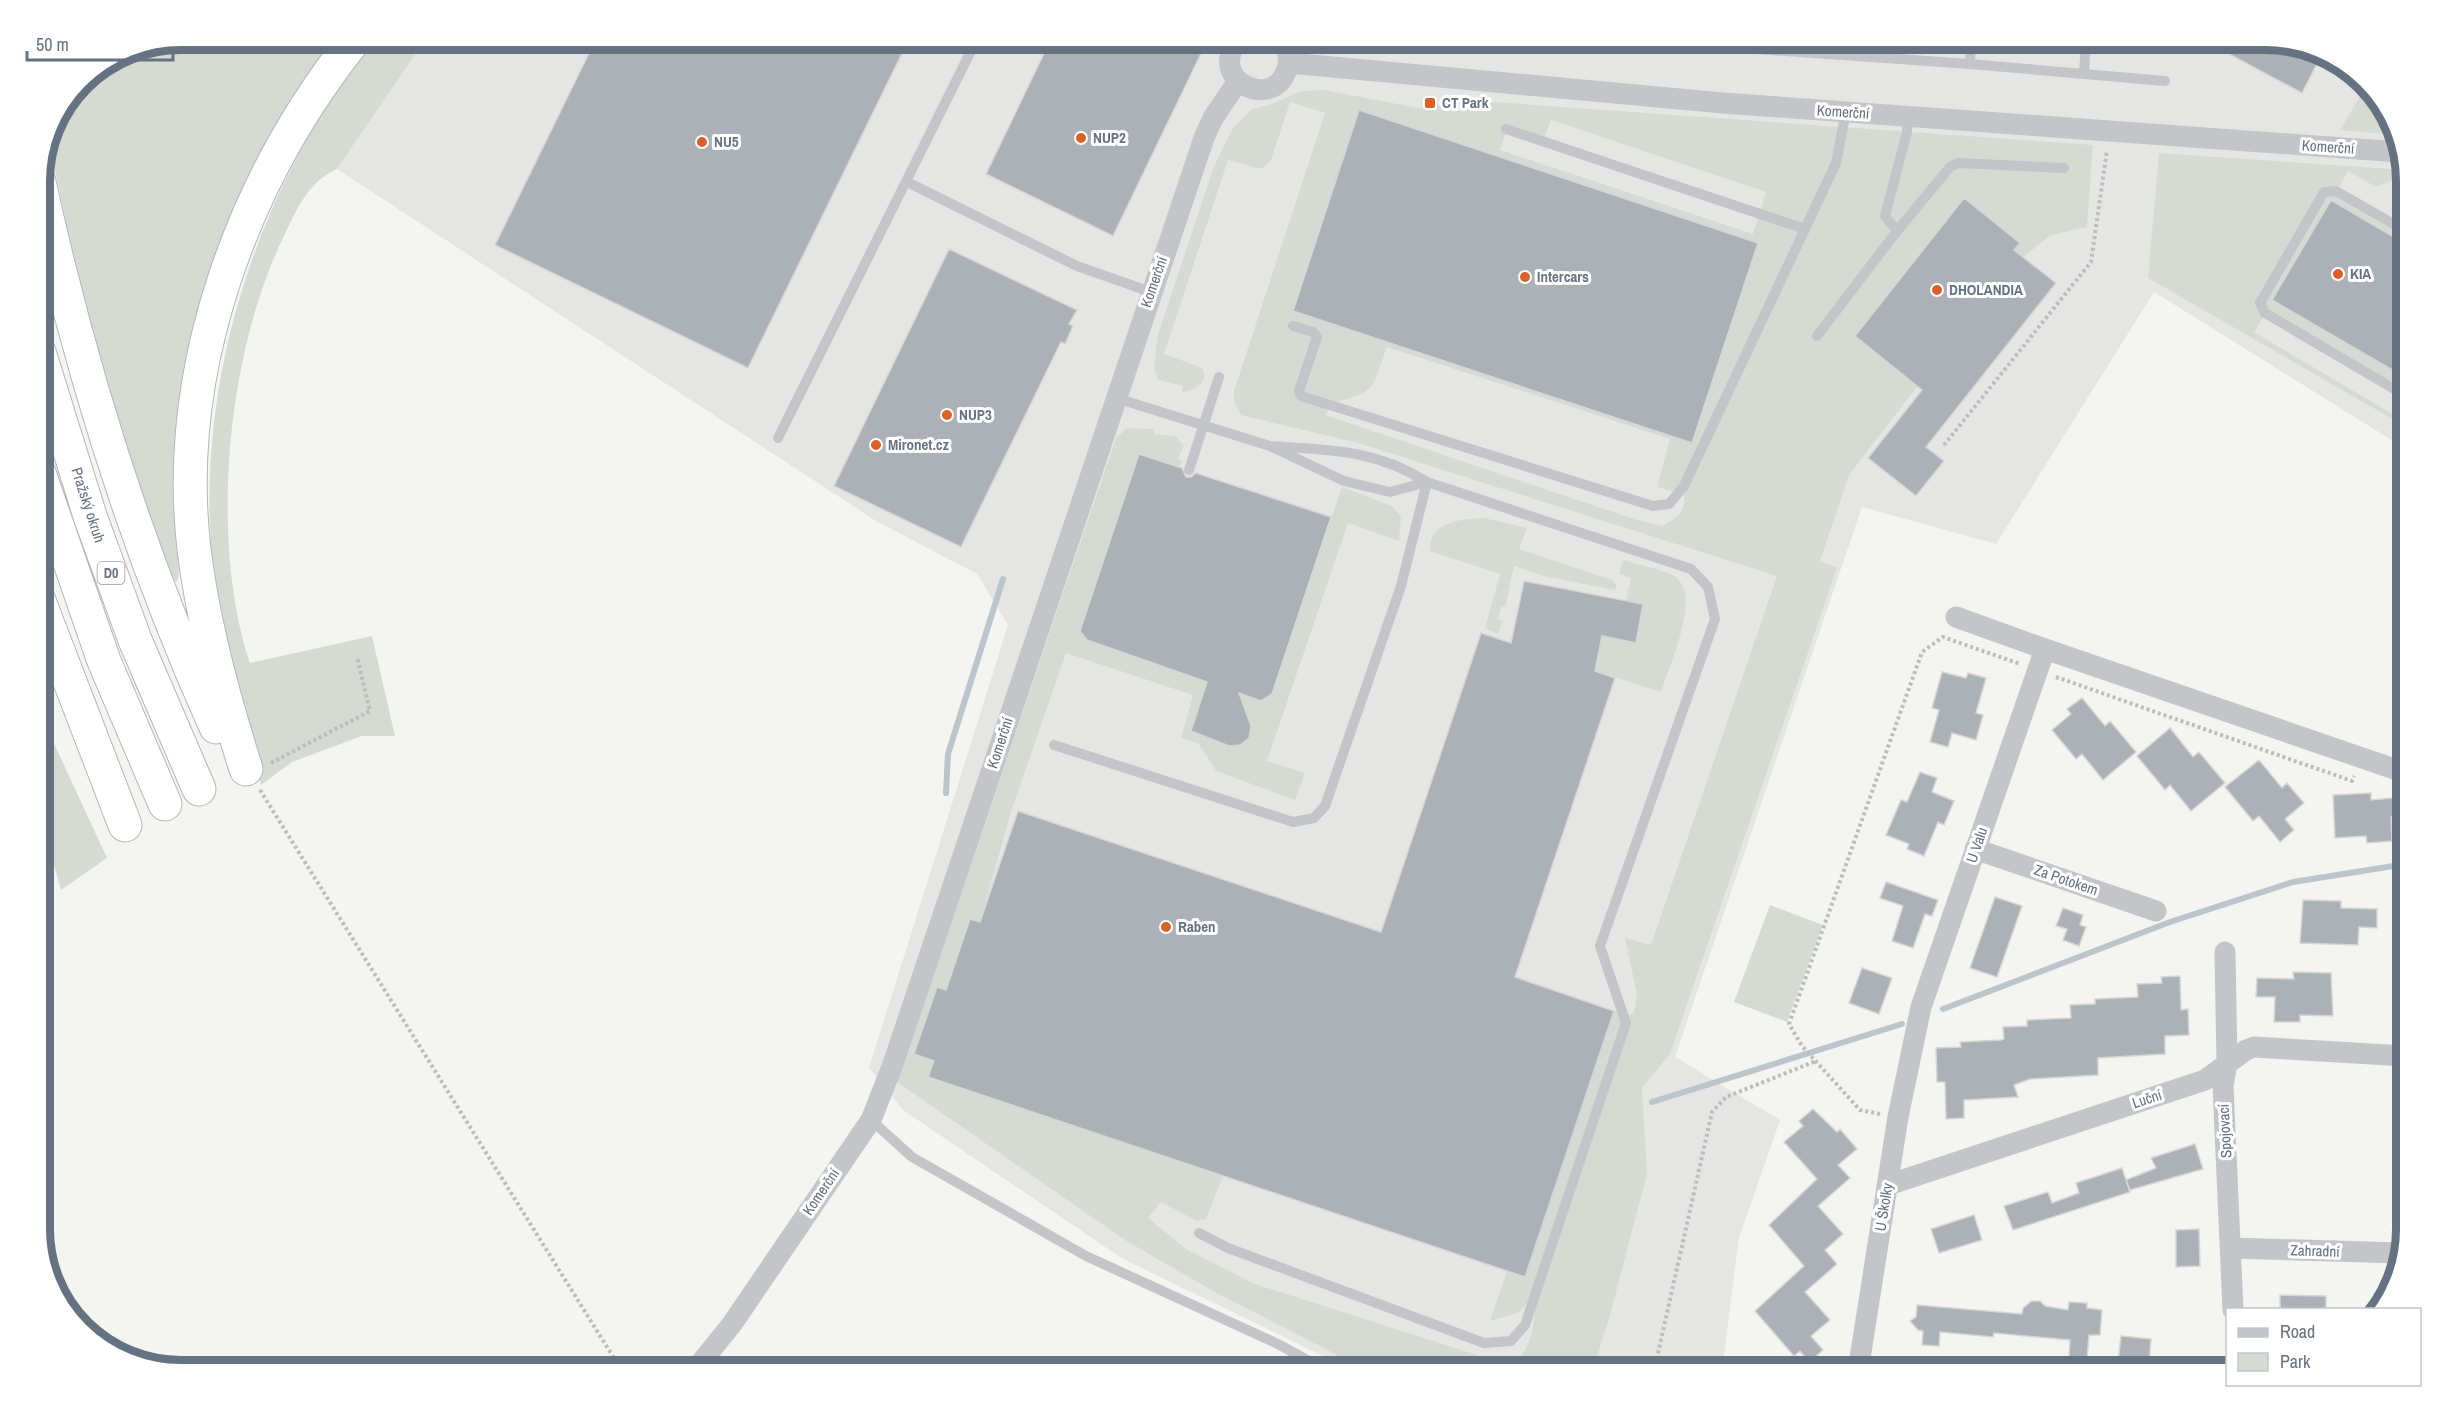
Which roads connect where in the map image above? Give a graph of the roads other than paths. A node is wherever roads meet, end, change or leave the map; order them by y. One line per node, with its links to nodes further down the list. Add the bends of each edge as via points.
1 (346, 50): 21 (highway, via 296,124 247,219 214,317 192,438 194,548 210,638 247,776 182,651 126,496 76,337)
2 (972, 50): 19 (lane)
3 (1232, 50): 12 (street, via 1230,64)
4 (1287, 50): 9 (street)
5 (1788, 50): 8 (lane)
6 (1971, 50): 10 (lane)
7 (2085, 50): 11 (lane)
8 (1813, 52): 10 (lane)
9 (1289, 63): 12 (street, via 1286,73 1273,86 1255,90); 14 (street, Komerční)
10 (1970, 64): 11 (lane)
11 (2084, 74): 13 (lane)
12 (1238, 81): 24 (street, Komerční, via 1204,138)
13 (2165, 81)
14 (1846, 112): 15 (street, Komerční); 22 (lane, via 1836,163)
15 (1908, 116): 17 (street, Komerční); 23 (lane, via 1885,216)
16 (1506, 129): 22 (lane)
17 (2392, 152)
18 (2064, 168): 23 (lane, via 1958,163 1950,167)
19 (906, 182): 24 (lane, via 1077,266); 32 (lane)
20 (2395, 225): 29 (lane, via 2336,191 2324,192 2260,303 2265,314)
21 (50, 228)
22 (1805, 229): 25 (lane, via 1684,486 1669,504 1653,506 1301,396 1299,391 1317,337)
23 (1897, 231): 26 (lane)
24 (1151, 292): 30 (street, Komerční)
25 (1293, 326)
26 (1817, 336)
27 (1219, 377): 31 (lane)
28 (50, 387): 43 (highway, Pražský okruh / D0, via 90,516 135,640)
29 (2395, 390)
30 (1116, 398): 31 (lane); 51 (street, Komerční)
31 (1203, 424): 33 (lane); 34 (lane)
32 (778, 438)
33 (1270, 446): 35 (lane, via 1355,452 1401,466); 35 (lane, via 1344,480 1390,492)
34 (1189, 470)
35 (1427, 482): 41 (lane, via 1401,586 1325,806 1314,818 1293,822); 53 (lane, via 1691,569 1708,587 1715,620 1600,946 1626,1023 1525,1325 1511,1341 1484,1343 1228,1248)
36 (50, 505): 44 (highway, D0, via 104,661)
37 (1956, 617): 39 (street)
38 (50, 630): 40 (highway, via 125,825)
39 (2045, 649): 42 (street); 45 (street, U Valu)
40 (50, 672)
41 (1054, 745)
42 (2396, 769)
43 (198, 789)
44 (165, 804)
45 (1975, 849): 46 (street, Za Potokem); 48 (street, U Valu, via 1921,1007)
46 (2156, 911)
47 (2225, 952): 50 (street, Spojovací)
48 (1913, 1042): 52 (street, U Školky)
49 (2396, 1055): 50 (street, Luční, via 2254,1047)
50 (2227, 1063): 52 (street, Luční, via 2205,1080); 54 (street, Spojovací, via 2223,1086)
51 (871, 1120): 57 (street, Komerční, via 732,1324); 58 (lane, via 912,1157 1086,1256)
52 (1888, 1185): 59 (street, U Školky)
53 (1199, 1233)
54 (2231, 1248): 55 (street, Zahradní); 56 (street, Spojovací)
55 (2393, 1253)
56 (2233, 1308)
57 (703, 1360)
58 (1307, 1360)
59 (1860, 1360)

